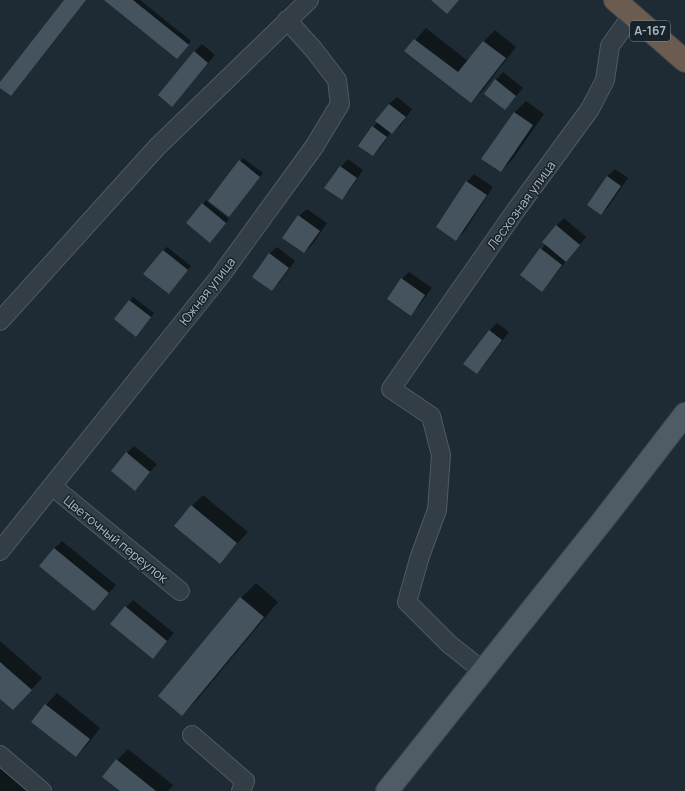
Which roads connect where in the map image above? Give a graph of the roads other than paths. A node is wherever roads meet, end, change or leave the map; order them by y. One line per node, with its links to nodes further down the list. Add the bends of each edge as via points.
1 (309, 0): 4 (street)
2 (615, 0): 3 (highway, А-167)
3 (632, 15): 5 (highway, А-167); 11 (street, Лесхозная улица, via 610,46 605,80 590,110 391,389 431,416 441,455 437,510 407,602 449,644)
4 (287, 20): 6 (street, via 157,147); 8 (street, Южная улица, via 337,80 340,104 314,147 221,275)
5 (685, 61)
6 (0, 321)
7 (685, 414): 11 (main road)
8 (52, 486): 9 (street, Южная улица); 10 (street, Цветочный переулок)
9 (0, 551)
10 (180, 591)
11 (483, 671): 16 (main road)
12 (192, 734): 15 (street, via 245,781)
13 (0, 755): 14 (street)
14 (42, 791)
15 (241, 791)
16 (387, 791)

